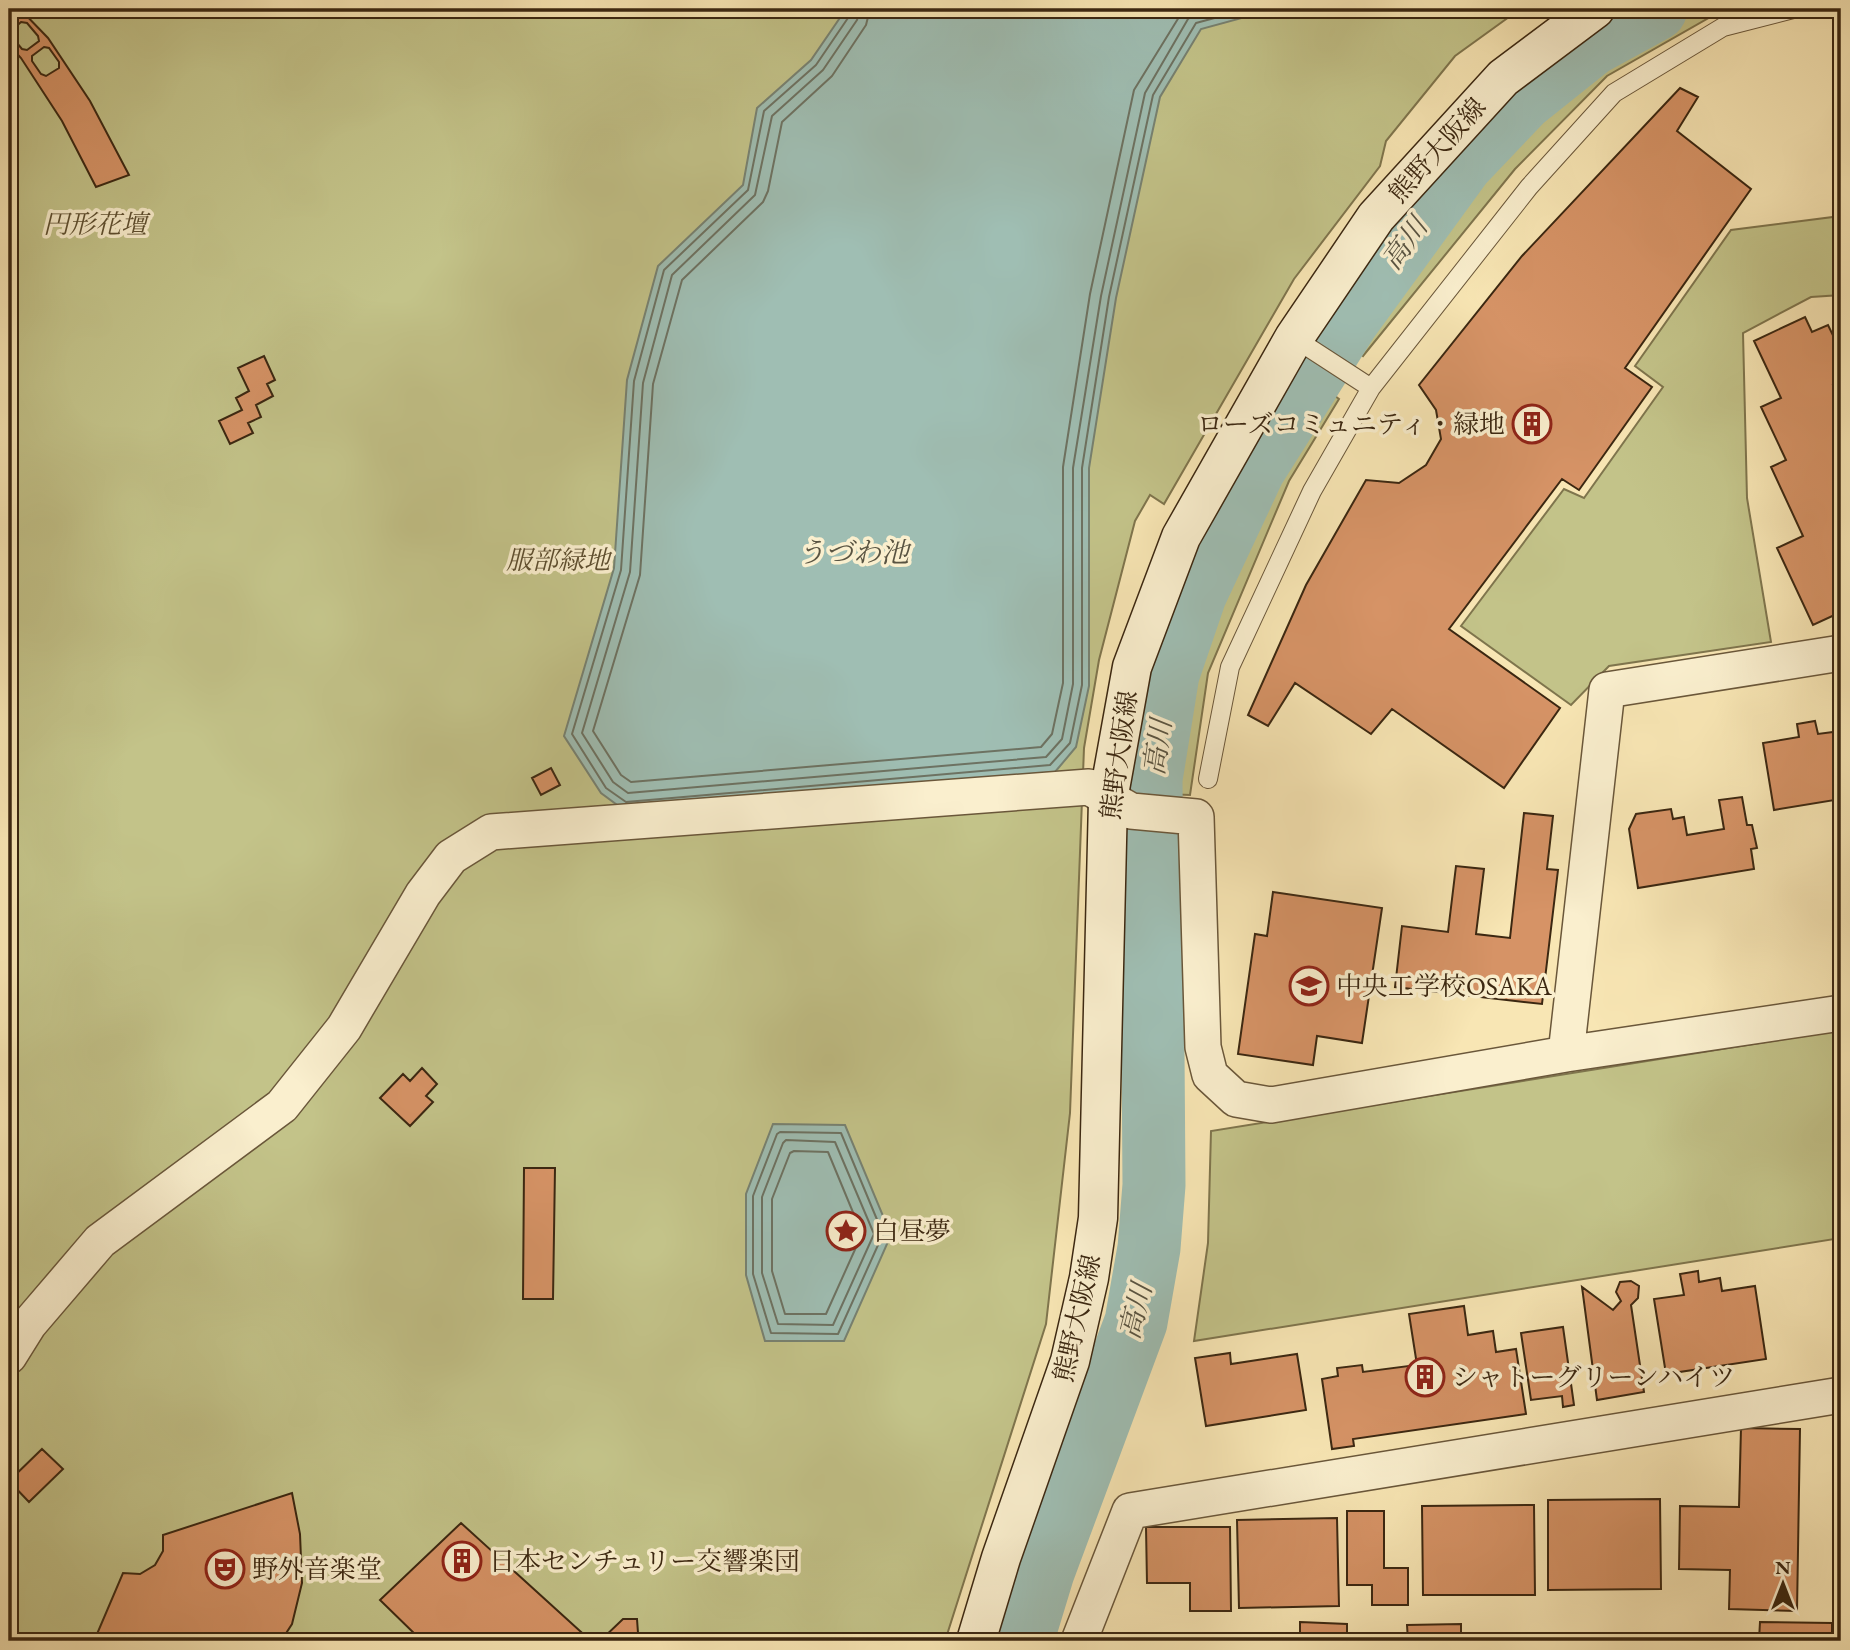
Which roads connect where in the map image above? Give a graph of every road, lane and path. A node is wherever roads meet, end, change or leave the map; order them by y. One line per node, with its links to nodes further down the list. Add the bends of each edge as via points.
1 (1595, 9): 3 (main road, 熊野大阪線, via 1503,78 1376,217)
2 (1793, 9): 4 (lane, via 1723,27 1614,93 1529,187)
3 (1294, 338): 4 (lane); 7 (main road, 熊野大阪線, via 1181,537 1132,667)
4 (1371, 388): 6 (lane, via 1312,491 1230,667)
5 (1841, 653): 9 (street, via 1607,690)
6 (1208, 779)
7 (1120, 805): 9 (street, via 1196,817 1203,1048 1210,1075 1236,1099 1271,1105); 10 (street, via 1089,787 491,832 444,866 344,1028 282,1106 100,1241 29,1324); 11 (street, via 496,845 459,867 354,1035 290,1113 110,1249 39,1333); 13 (main road, 熊野大阪線, via 1098,1218 1089,1278 1070,1361)
8 (1841, 1013): 9 (street)
9 (1566, 1055)
10 (9, 1356)
11 (9, 1381)
12 (1841, 1395): 14 (street, via 1129,1511)
13 (976, 1641)
14 (1079, 1641)

